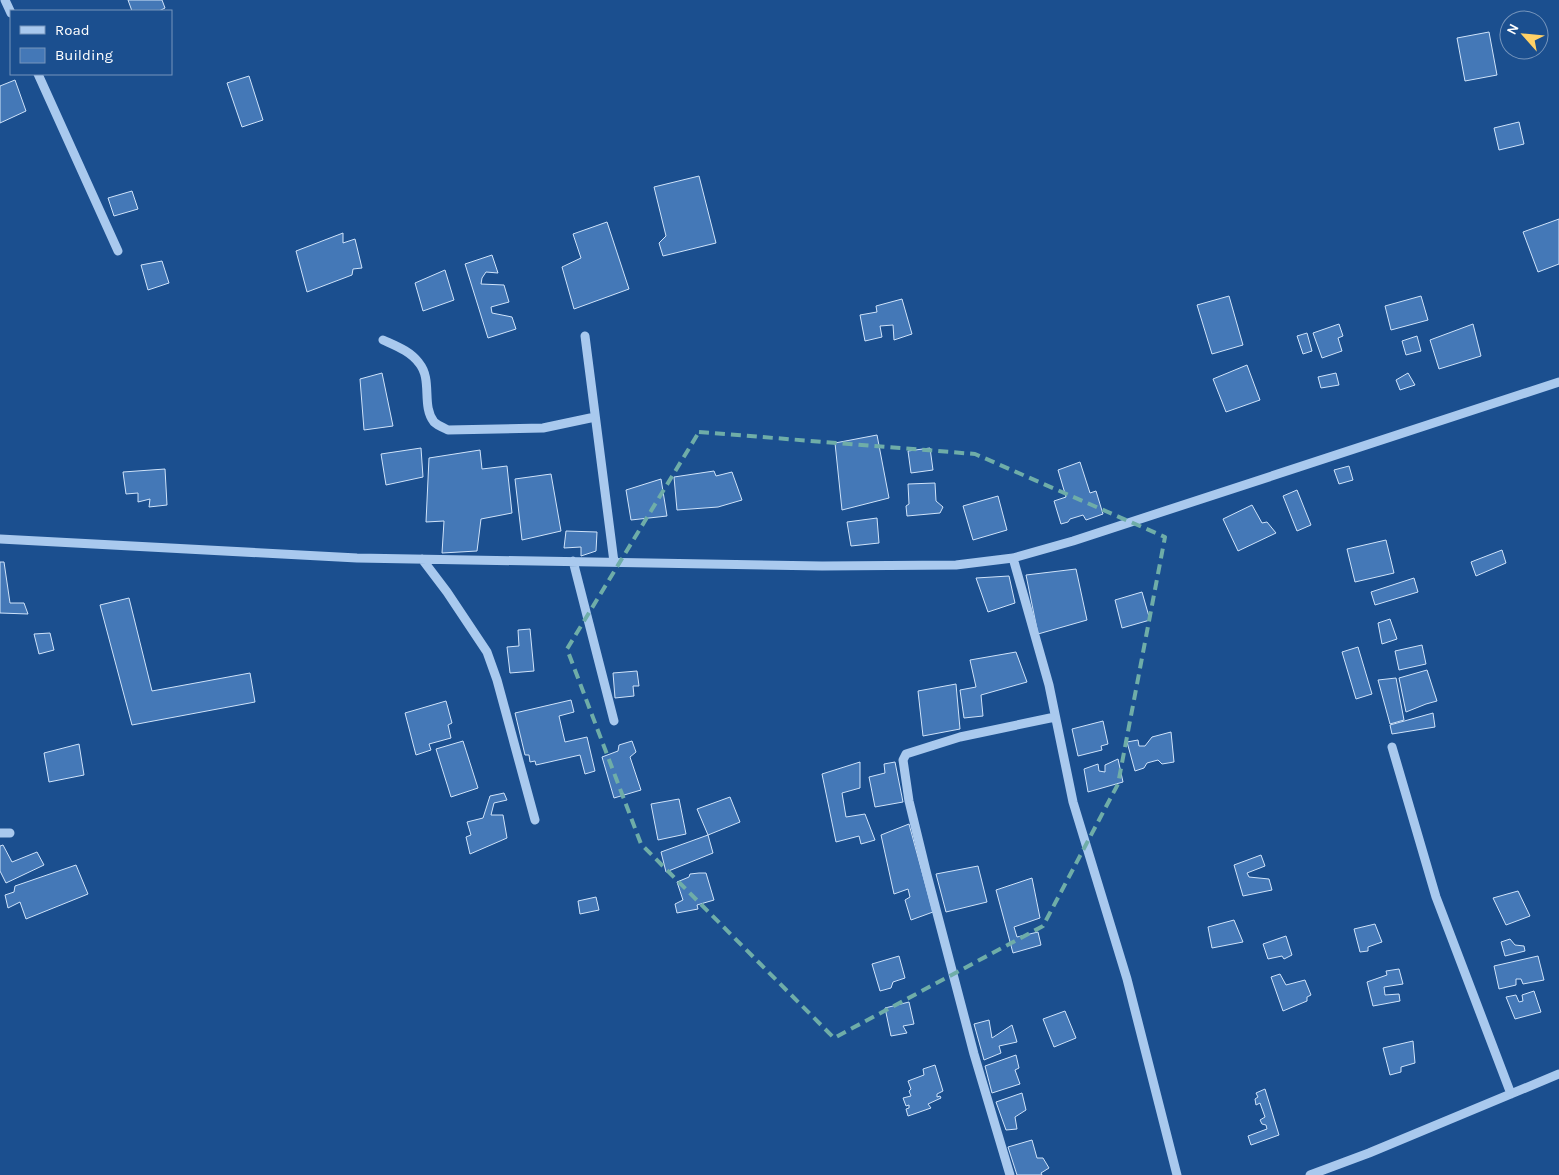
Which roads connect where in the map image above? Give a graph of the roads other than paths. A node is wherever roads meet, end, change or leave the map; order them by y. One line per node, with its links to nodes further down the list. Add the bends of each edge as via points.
1 (5, 0): 2 (street)
2 (10, 12)
3 (38, 75): 4 (street)
4 (118, 251)
5 (585, 336): 8 (street)
6 (383, 340): 8 (street, via 408,352 420,363 426,375 428,407 435,423 448,430 543,428)
7 (1559, 382): 10 (street)
8 (595, 417): 13 (street)
9 (0, 539): 11 (street)
10 (1013, 558): 13 (street, via 946,565); 14 (street)
11 (422, 559): 12 (street); 17 (street, via 487,652)
12 (573, 561): 13 (street); 15 (street)
13 (614, 562)
14 (1055, 717): 22 (street, via 960,737 906,754 903,760 929,885); 23 (street, via 1073,802 1127,979)
15 (614, 721)
16 (1392, 747): 21 (street, via 1436,897)
17 (534, 820)
18 (0, 833): 19 (street)
19 (10, 833)
20 (1559, 1074): 21 (street)
21 (1511, 1094): 24 (street)
22 (1010, 1175)
23 (1177, 1175)
24 (1310, 1175)

